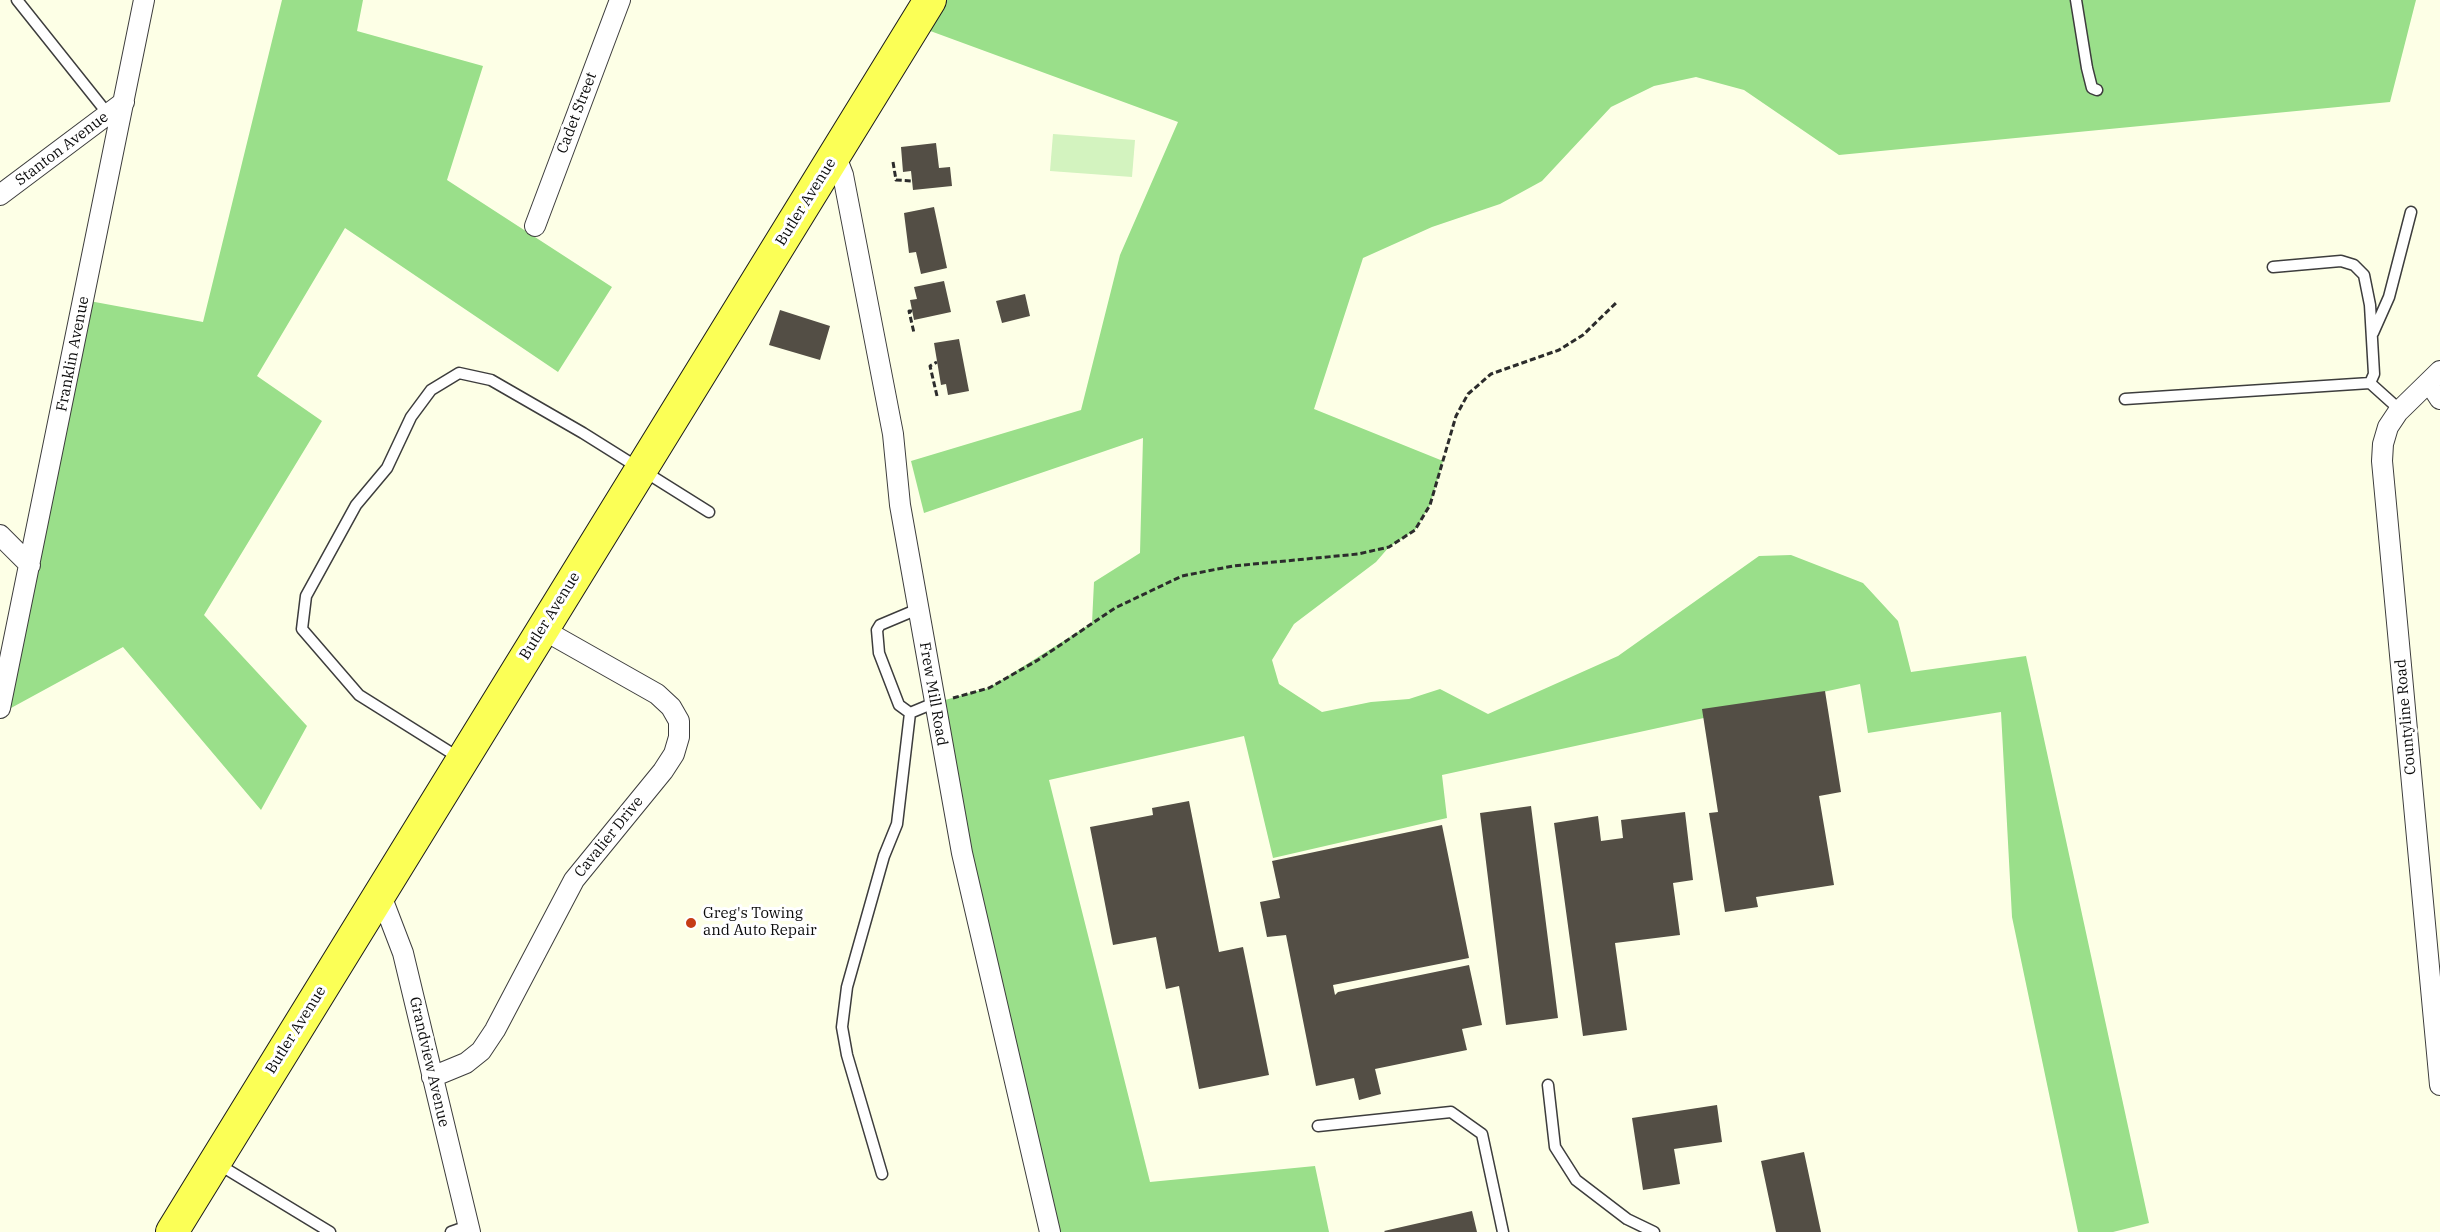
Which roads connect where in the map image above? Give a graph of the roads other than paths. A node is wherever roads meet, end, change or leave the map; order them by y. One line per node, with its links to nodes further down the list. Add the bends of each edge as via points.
1 (17, 0): 7 (lane)
2 (144, 0): 7 (street, Franklin Avenue)
3 (620, 0): 11 (street, Cadet Street)
4 (930, 0): 8 (main road, Butler Avenue)
5 (2076, 0): 6 (lane, via 2087,68 2092,88)
6 (2097, 90)
7 (116, 108): 9 (street, Stanton Avenue); 22 (street, Franklin Avenue)
8 (835, 154): 19 (main road, Butler Avenue); 23 (street, Frew Mill Road, via 843,175 893,434 900,505)
9 (2, 189)
10 (2411, 212): 13 (lane, via 2389,297)
11 (535, 226)
12 (2273, 267): 13 (lane, via 2340,261 2354,265 2364,275)
13 (2372, 336): 15 (lane, via 2374,374)
14 (2435, 376): 17 (street); 18 (street, Countyline Road)
15 (2370, 383): 16 (lane); 18 (lane)
16 (2125, 399)
17 (2440, 399)
18 (2400, 410): 32 (street, Countyline Road, via 2388,427 2382,461)
19 (641, 469): 20 (lane); 24 (main road, Butler Avenue); 28 (lane, via 491,380 459,373 431,390 411,417 387,468 356,505 306,596 302,629 359,695)
20 (709, 512)
21 (0, 535): 22 (street)
22 (30, 565): 26 (street, Franklin Avenue)
23 (918, 609): 25 (street, Frew Mill Road); 27 (lane, via 880,625 877,630 879,653 899,705)
24 (542, 629): 28 (main road, Butler Avenue); 30 (street, Cavalier Drive, via 657,694 679,721 679,737 663,771 574,880 481,1051 466,1063)
25 (934, 703): 27 (lane); 39 (street, Frew Mill Road, via 962,853)
26 (0, 708)
27 (910, 713): 35 (lane, via 897,824 846,987 842,1027)
28 (461, 760): 29 (main road, Butler Avenue)
29 (380, 893): 30 (street, Grandview Avenue, via 403,953); 34 (main road, Butler Avenue)
30 (432, 1077): 36 (street, Grandview Avenue)
31 (1548, 1085): 41 (lane, via 1555,1147 1576,1180 1627,1218)
32 (2440, 1085)
33 (1318, 1126): 40 (lane, via 1451,1112 1482,1134)
34 (215, 1162): 37 (main road, Butler Avenue); 38 (lane)
35 (882, 1174)
36 (463, 1230)
37 (172, 1232)
38 (330, 1232)
39 (1050, 1232)
40 (1503, 1232)
41 (1654, 1232)

